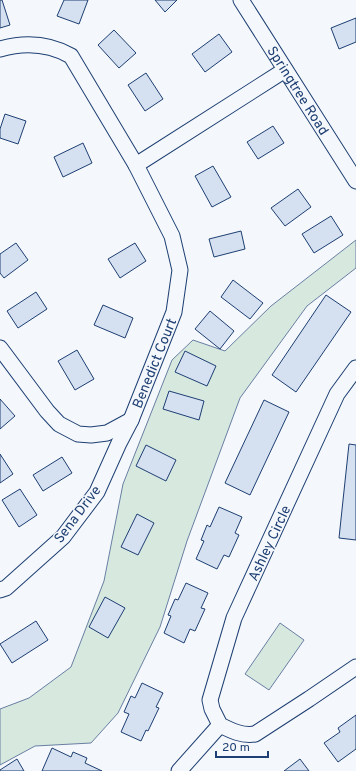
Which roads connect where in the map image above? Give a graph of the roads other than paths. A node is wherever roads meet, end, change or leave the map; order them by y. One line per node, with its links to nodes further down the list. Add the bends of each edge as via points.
1 (241, 0): 3 (street, Springtree Road)
2 (0, 49): 4 (street, Benedict Court, via 14,45 39,44 71,56)
3 (285, 70): 4 (street); 5 (street, Springtree Road)
4 (136, 165): 8 (street, Benedict Court, via 172,236 180,270 174,312)
5 (356, 181)
6 (0, 348): 8 (street, Benedict Court, via 59,424 78,434 91,435 107,433)
7 (356, 368): 11 (street, Ashley Circle, via 337,394 234,618 210,700)
8 (131, 420): 9 (street, Sena Drive, via 97,492 63,537 6,588)
9 (0, 590)
10 (356, 667): 11 (street, via 255,734 247,736)
11 (220, 725): 12 (street)
12 (179, 771)

